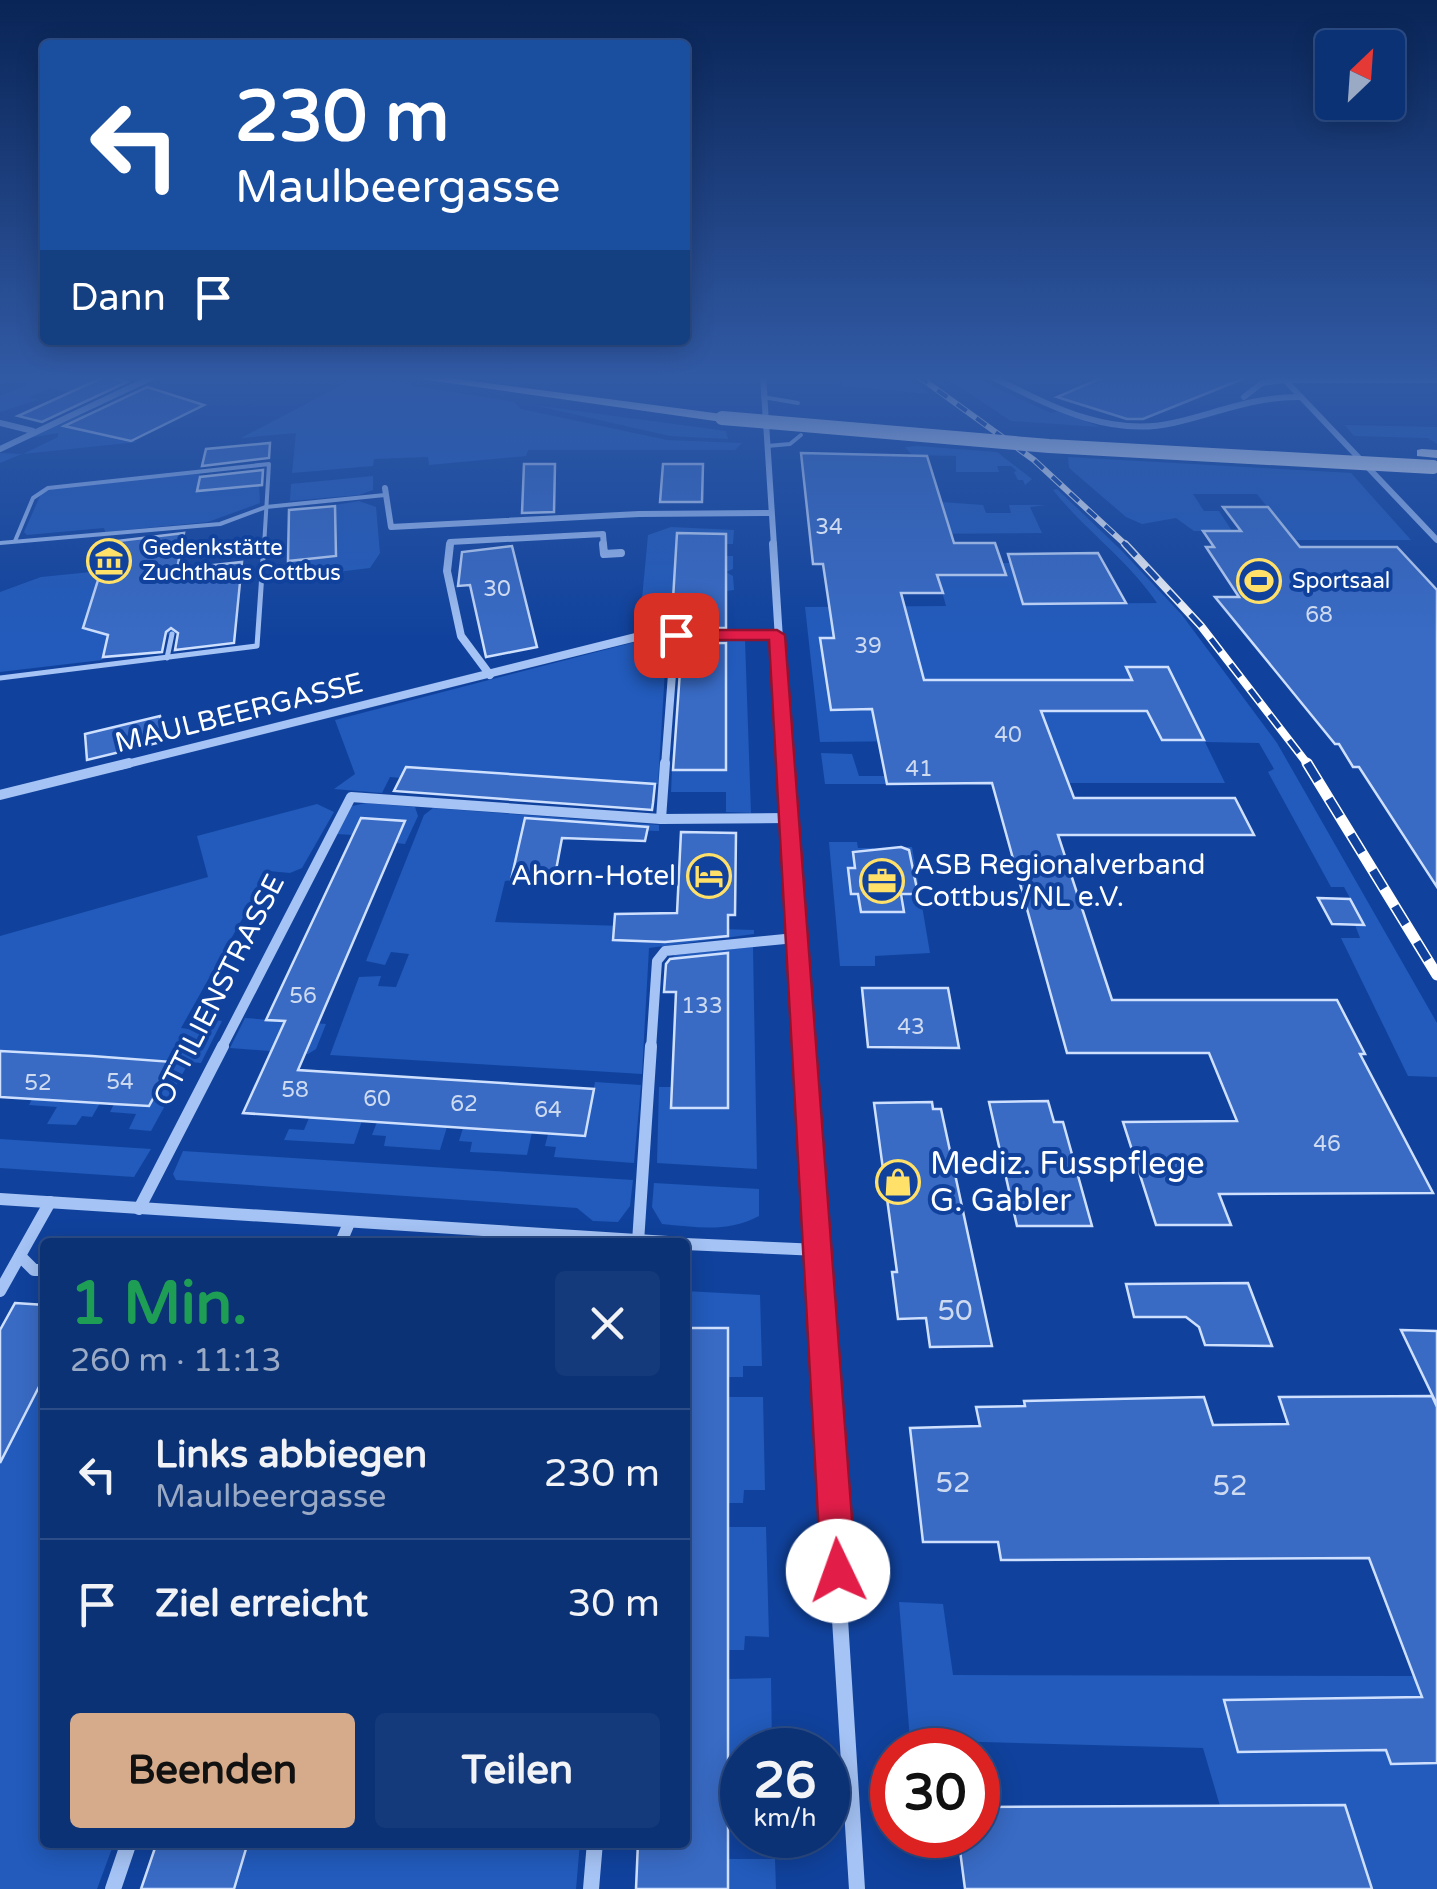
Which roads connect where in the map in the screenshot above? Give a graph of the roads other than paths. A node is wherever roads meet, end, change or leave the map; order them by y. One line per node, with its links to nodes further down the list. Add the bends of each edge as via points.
1 (268, 464): 9 (lane, via 57,485 33,498)
2 (270, 464): 6 (lane)
3 (767, 464): 7 (street)
4 (1364, 464): 8 (street)
5 (385, 492): 6 (lane); 7 (street, via 392,527)
6 (266, 507): 9 (lane, via 220,524); 15 (lane, via 257,646)
7 (770, 513): 14 (street)
8 (1437, 540)
9 (15, 541): 10 (lane)
10 (0, 543)
11 (620, 553): 16 (street, via 604,554 603,534 450,542 447,571 461,636)
12 (172, 634): 15 (lane)
13 (676, 635): 14 (street, MAULBEERGASSE); 16 (street, MAULBEERGASSE, via 640,636); 19 (street)
14 (777, 635): 20 (street)
15 (166, 658): 17 (lane)
16 (490, 674): 18 (street, MAULBEERGASSE)
17 (0, 678)
18 (0, 795)
19 (661, 818): 20 (street); 24 (street, OTTILIENSTRASSE, via 351,797)
20 (788, 818): 21 (street)
21 (795, 938): 28 (street, via 665,951 658,960); 30 (street)
22 (0, 1199): 23 (street)
23 (50, 1202): 24 (street); 31 (street)
24 (139, 1209): 25 (street)
25 (349, 1222): 26 (street); 27 (street)
26 (343, 1238)
27 (581, 1238)
28 (639, 1238)
29 (690, 1244): 30 (street)
30 (819, 1250): 38 (street)
31 (20, 1256): 32 (street); 33 (street)
32 (40, 1270)
33 (0, 1291)
34 (127, 1848): 36 (street)
35 (594, 1848): 37 (street)
36 (113, 1889)
37 (591, 1889)
38 (857, 1889)

